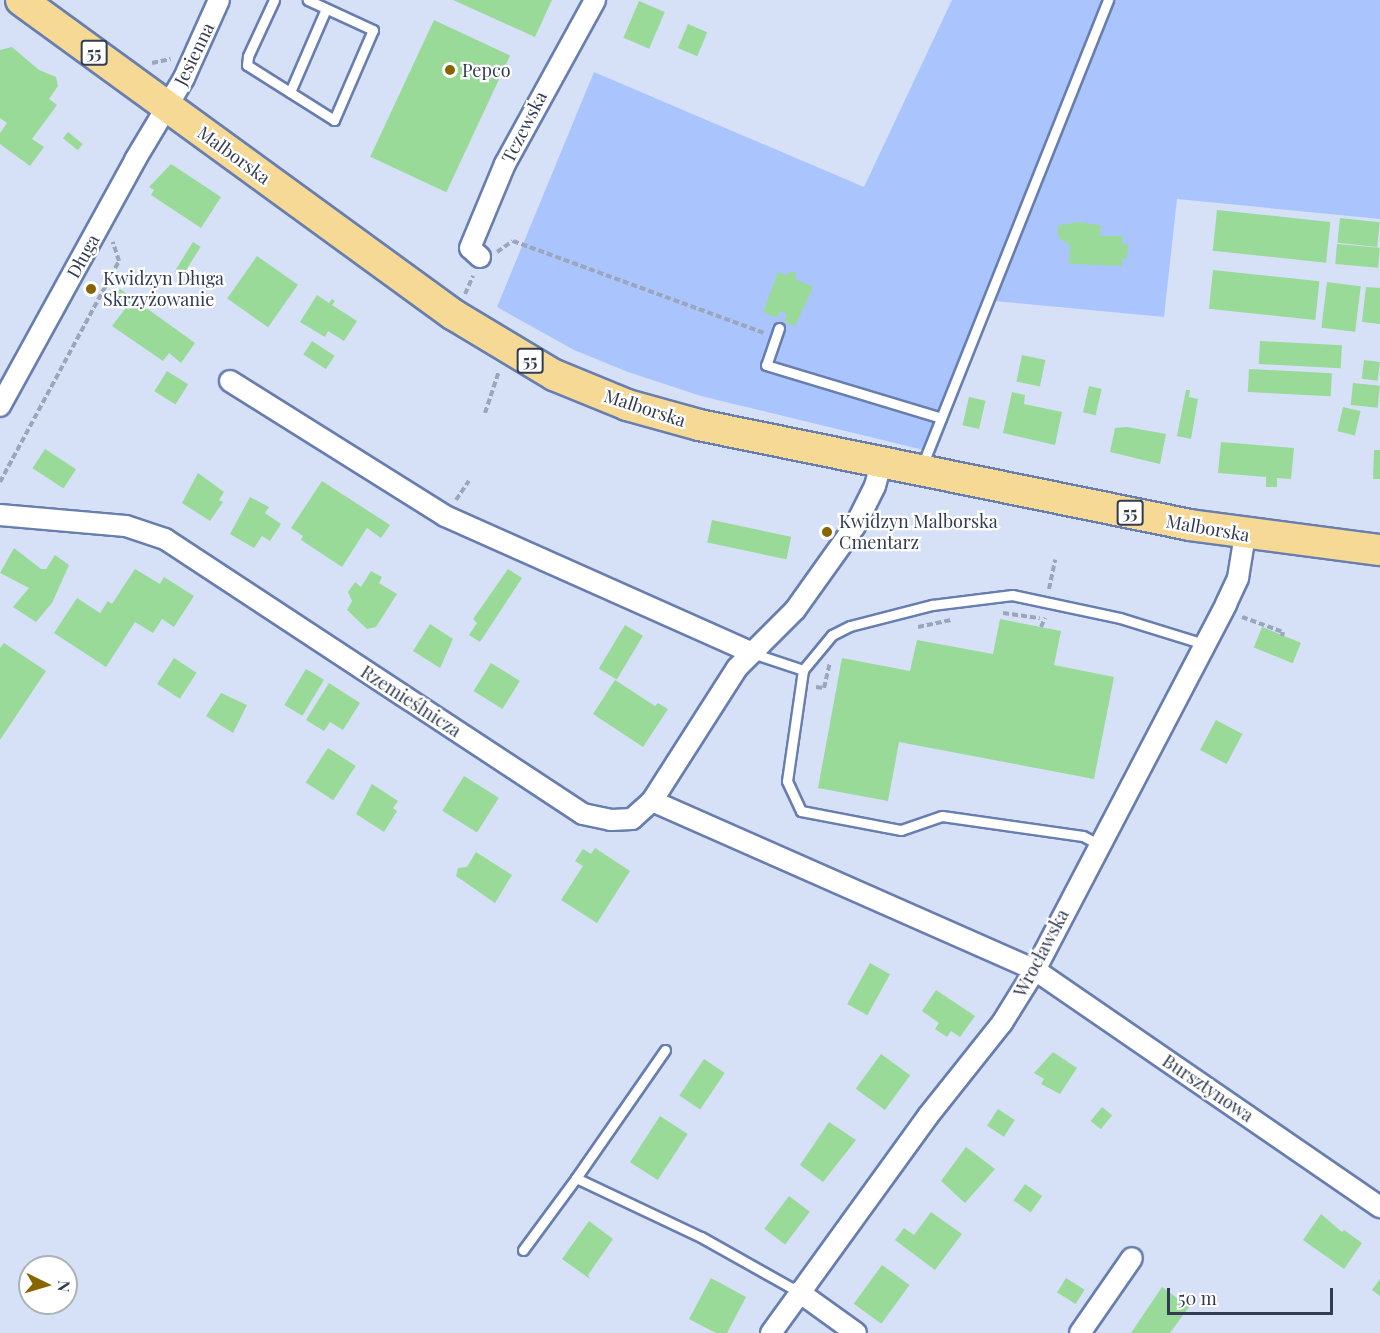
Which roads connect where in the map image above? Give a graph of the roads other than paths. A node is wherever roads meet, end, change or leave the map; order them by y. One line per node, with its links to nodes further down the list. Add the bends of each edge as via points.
1 (21, 0): 9 (main road, Malborska / 55)
2 (219, 0): 9 (street, Jesienna, via 193,61)
3 (273, 0): 8 (lane, via 248,56 248,65)
4 (308, 0): 7 (lane)
5 (595, 0): 10 (street, Tczewska, via 505,164 470,248)
6 (1108, 0): 14 (lane)
7 (326, 9): 8 (lane); 8 (lane, via 373,30 334,120)
8 (290, 92)
9 (167, 106): 13 (street, Długa); 15 (main road, Malborska / 55, via 454,315 554,375 627,405 699,425)
10 (480, 257)
11 (778, 333): 14 (lane, via 766,365)
12 (230, 381): 21 (street, via 445,516)
13 (0, 406)
14 (941, 418): 16 (lane)
15 (881, 463): 16 (main road, Malborska / 55); 21 (street, Rzemieślnicza, via 855,526 795,610)
16 (920, 471): 18 (main road, Malborska / 55)
17 (0, 515): 23 (street, Rzemieślnicza, via 126,526 165,539 583,814 611,820 632,819)
18 (1245, 535): 19 (main road, Malborska / 55); 20 (street, Wrocławska, via 1238,578)
19 (1380, 550)
20 (1204, 644): 22 (lane, via 1151,626 1012,595 870,619 832,635); 24 (street, Wrocławska)
21 (751, 652): 22 (lane); 23 (street, Rzemieślnicza)
22 (803, 670): 24 (lane, via 787,781 801,811 901,830 942,816 1083,836)
23 (652, 801): 25 (street, Bursztynowa)
24 (1098, 844): 25 (street, Wrocławska)
25 (1035, 970): 28 (street, Bursztynowa); 31 (street, Wrocławska, via 1002,1023 928,1116)
26 (665, 1050): 27 (lane)
27 (576, 1178): 29 (lane); 31 (lane, via 701,1237)
28 (1380, 1207)
29 (523, 1250)
30 (1132, 1258): 34 (street)
31 (799, 1292): 32 (street, Wrocławska); 33 (street)
32 (771, 1333)
33 (856, 1333)
34 (1080, 1333)

